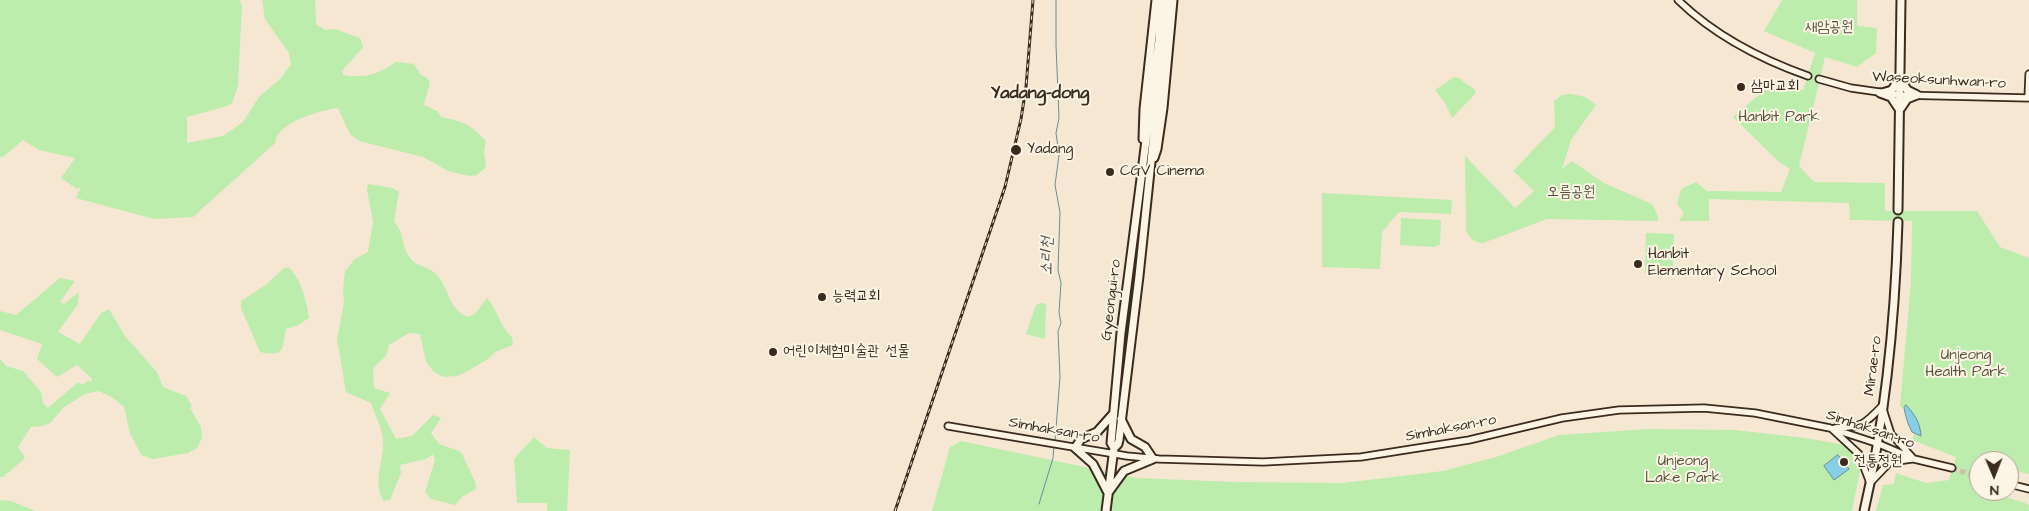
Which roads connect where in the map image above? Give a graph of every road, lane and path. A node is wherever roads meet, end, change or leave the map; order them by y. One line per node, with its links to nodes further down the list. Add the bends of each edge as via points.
1 (1156, 0): 16 (main road, Gyeongui-ro, via 1143,119)
2 (1162, 0): 16 (main road, Gyeongui-ro)
3 (1168, 0): 17 (main road, Gyeongui-ro)
4 (1174, 0): 17 (main road, Gyeongui-ro, via 1163,108)
5 (1678, 0): 8 (street, via 1740,46 1770,62)
6 (1901, 0): 9 (main road)
7 (2029, 74): 14 (street)
8 (1808, 76)
9 (1900, 76): 11 (main road, via 1896,87); 12 (main road); 13 (main road, via 1907,90)
10 (1819, 79): 11 (street, Waseoksunhwan-ro)
11 (1880, 93): 12 (street, Waseoksunhwan-ro); 15 (main road, via 1891,97)
12 (1900, 95): 13 (street, Waseoksunhwan-ro); 15 (main road)
13 (1917, 95): 14 (street, Waseoksunhwan-ro); 15 (main road, via 1906,99)
14 (2028, 98)
15 (1900, 113): 18 (main road)
16 (1144, 154): 21 (main road, Gyeongui-ro)
17 (1151, 166): 22 (main road, Gyeongui-ro)
18 (1898, 210)
19 (1898, 222): 20 (main road, Mirae-ro, via 1892,332)
20 (1882, 406): 24 (street, via 1865,424); 25 (main road, Mirae-ro); 29 (street, via 1891,434)
21 (1113, 414): 26 (main road, via 1097,432); 27 (main road, Gyeongui-ro, via 1110,443)
22 (1121, 419): 27 (main road, Gyeongui-ro, via 1118,444); 28 (main road, via 1131,439 1145,447)
23 (948, 426): 26 (street, Simhaksan-ro)
24 (1830, 428): 25 (street, Simhaksan-ro); 28 (street, Simhaksan-ro, via 1730,410 1648,408 1562,418 1469,440 1361,456 1263,462); 31 (street, via 1859,454)
25 (1879, 444): 29 (street, Simhaksan-ro); 31 (main road, Mirae-ro)
26 (1072, 447): 27 (street, Simhaksan-ro); 32 (main road, via 1093,464)
27 (1113, 451): 28 (street, Simhaksan-ro); 32 (main road, Gyeongui-ro)
28 (1153, 459): 32 (main road, via 1124,471)
29 (1914, 459): 30 (street, Simhaksan-ro); 31 (street, via 1890,462)
30 (1952, 468)
31 (1870, 483): 34 (main road, Mirae-ro)
32 (1108, 493): 33 (main road, Gyeongui-ro)
33 (1106, 511)
34 (1864, 511)

